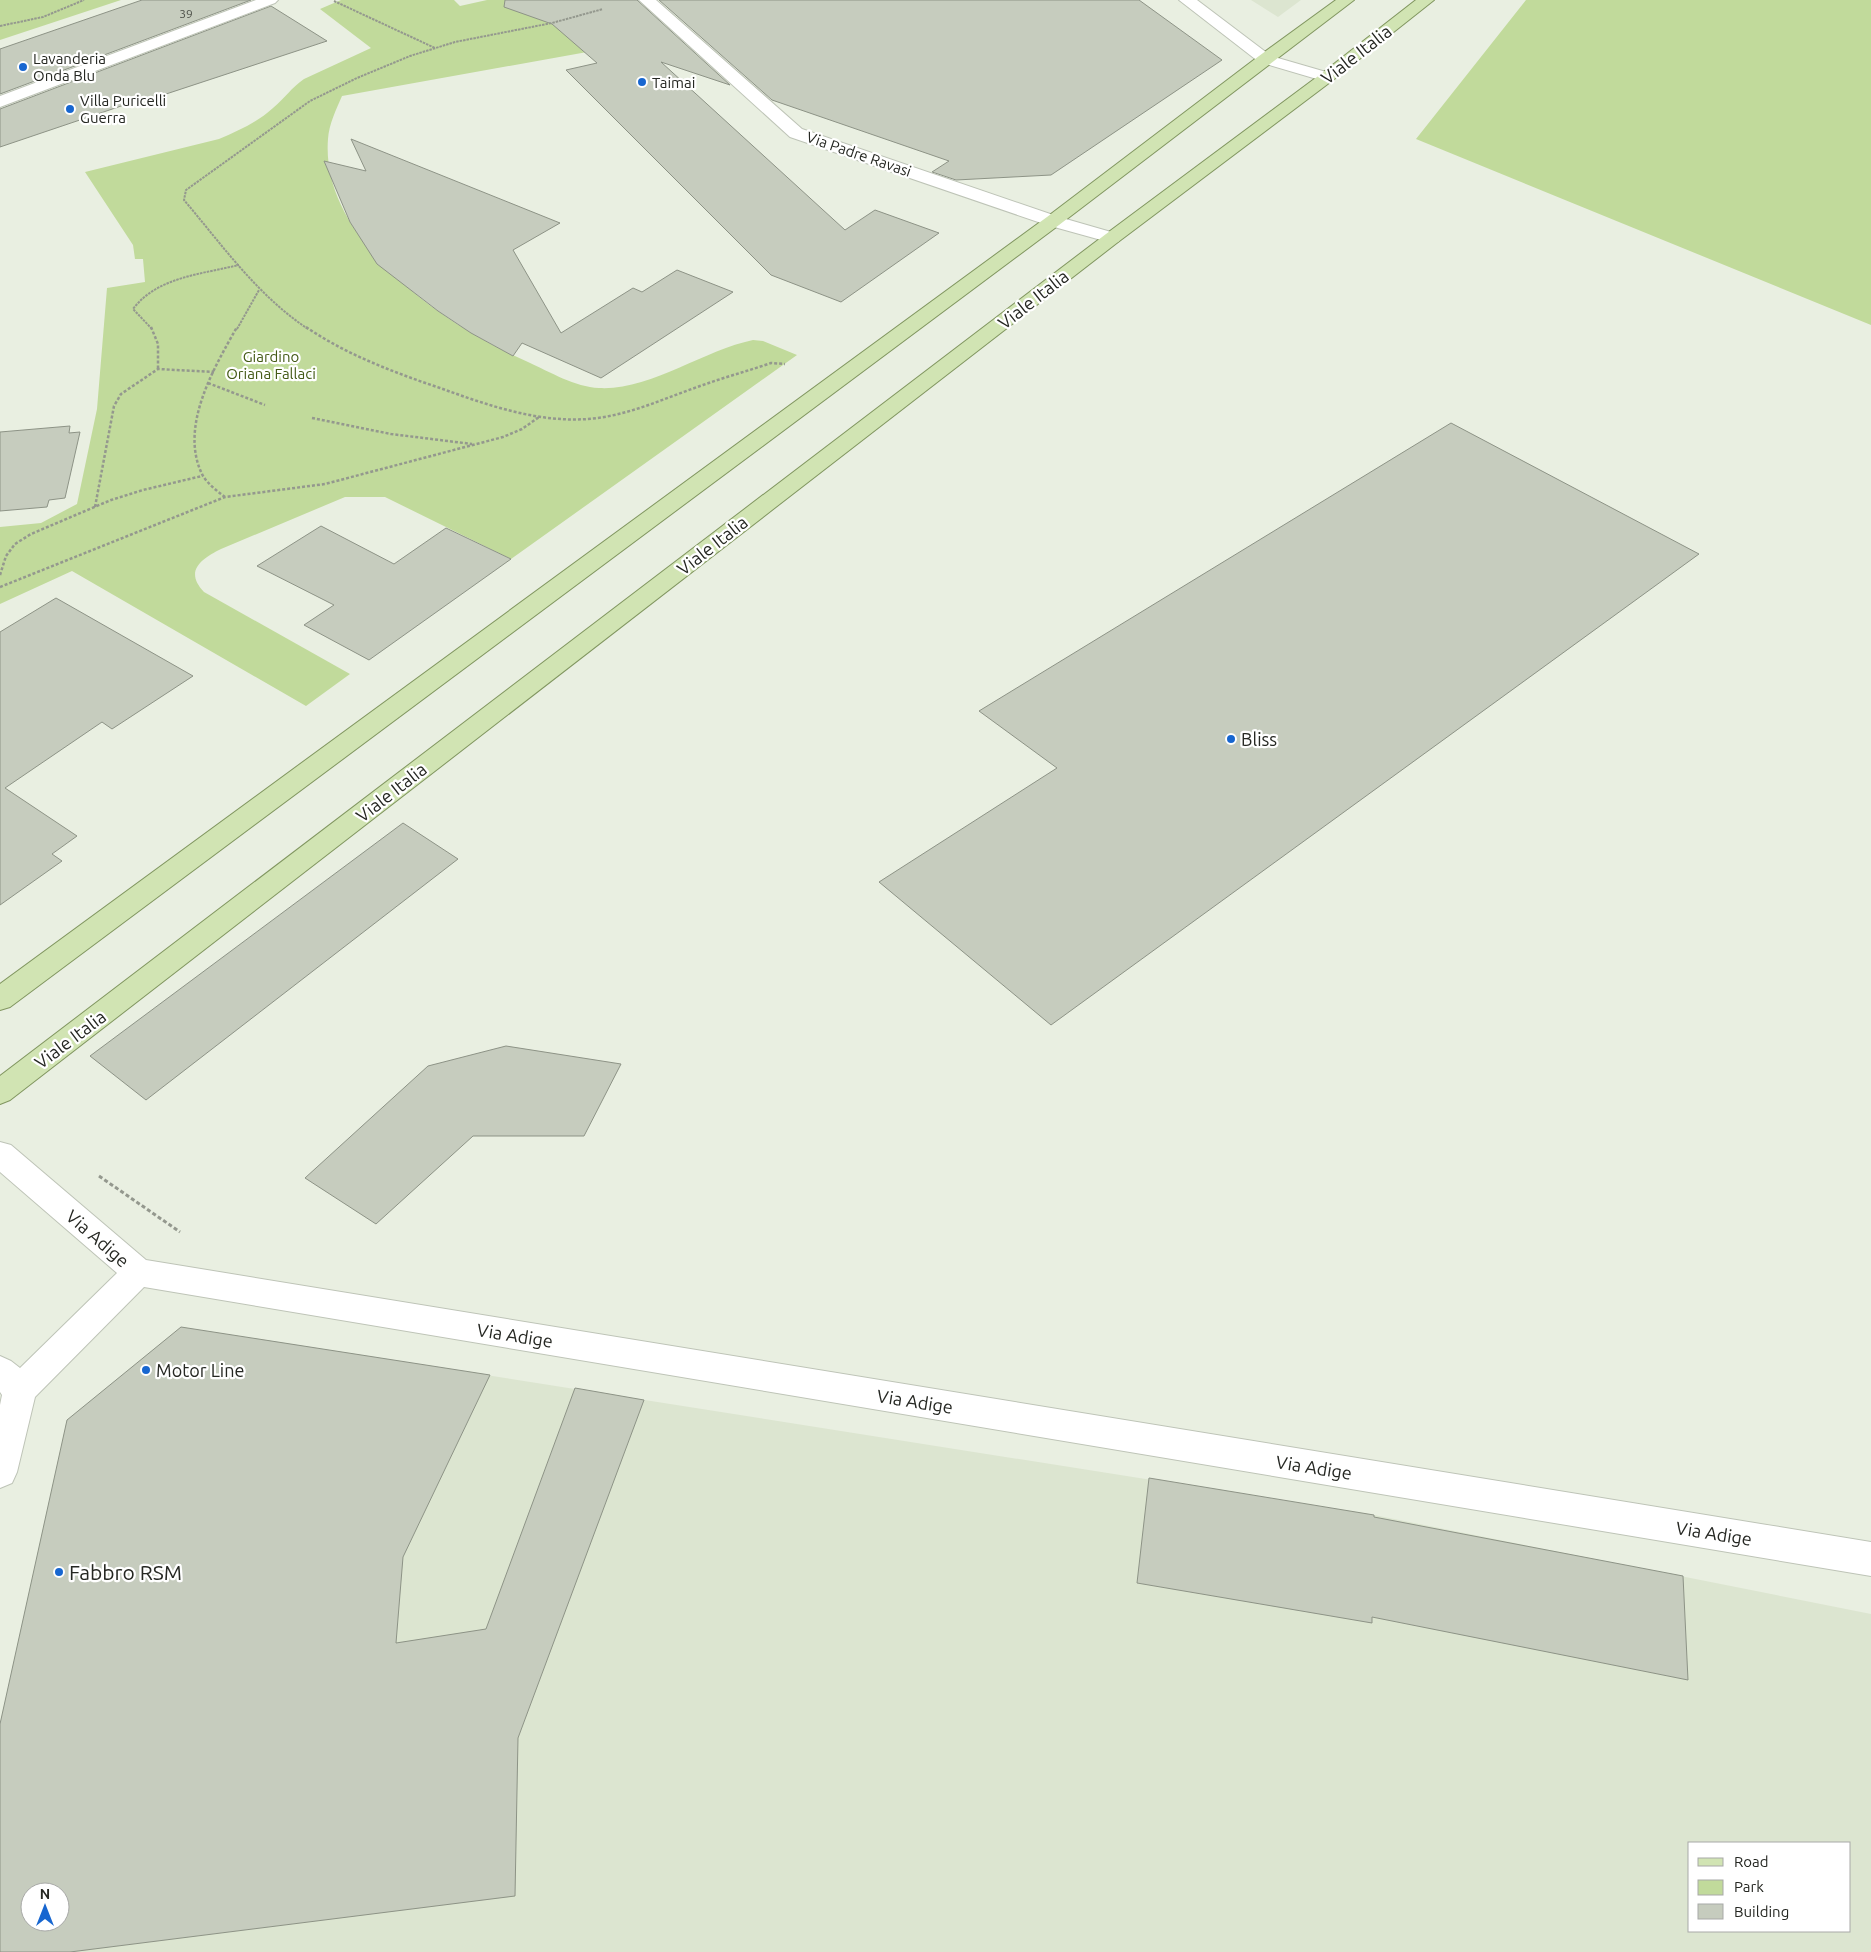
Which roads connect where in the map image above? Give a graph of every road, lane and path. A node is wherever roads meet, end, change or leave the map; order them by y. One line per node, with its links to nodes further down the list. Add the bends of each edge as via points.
1 (84, 0): 9 (path, via 43,17)
2 (270, 0): 13 (street)
3 (334, 0): 10 (path)
4 (647, 0): 16 (street, Via Padre Ravasi, via 796,133)
5 (1188, 0): 11 (street)
6 (1346, 0): 11 (main road)
7 (1426, 0): 12 (main road, Viale Italia)
8 (603, 9): 10 (path)
9 (0, 26)
10 (435, 48): 18 (path, via 383,67 310,101 185,191 184,200)
11 (1265, 59): 12 (street); 16 (main road)
12 (1327, 77): 17 (main road, Viale Italia)
13 (22, 93): 14 (street); 15 (street)
14 (0, 96)
15 (0, 102)
16 (1054, 221): 17 (street, Via Padre Ravasi); 33 (main road)
17 (1112, 238): 34 (main road, Viale Italia)
18 (239, 265): 19 (path); 21 (path, via 168,284 137,300 133,308 137,316 156,333)
19 (259, 290): 22 (path); 25 (path, via 326,340 374,364 499,409)
20 (785, 364): 25 (path, via 771,363 612,416 584,419)
21 (158, 369): 22 (path); 30 (path, via 121,394 114,406)
22 (214, 372): 23 (path)
23 (208, 383): 24 (path); 28 (path, via 197,414 194,437)
24 (265, 405)
25 (539, 417): 27 (path, via 522,429)
26 (312, 418): 27 (path, via 368,431)
27 (475, 445): 29 (path, via 325,484)
28 (202, 476): 29 (path); 30 (path, via 143,490)
29 (225, 497): 32 (path)
30 (95, 508): 31 (path, via 31,534 15,544 6,556)
31 (0, 575)
32 (0, 587)
33 (0, 999)
34 (0, 1092)
35 (0, 1154): 36 (street, Via Adige)
36 (138, 1272): 37 (street); 39 (street, Via Adige)
37 (10, 1380): 38 (street)
38 (0, 1472)
39 (1871, 1559)

